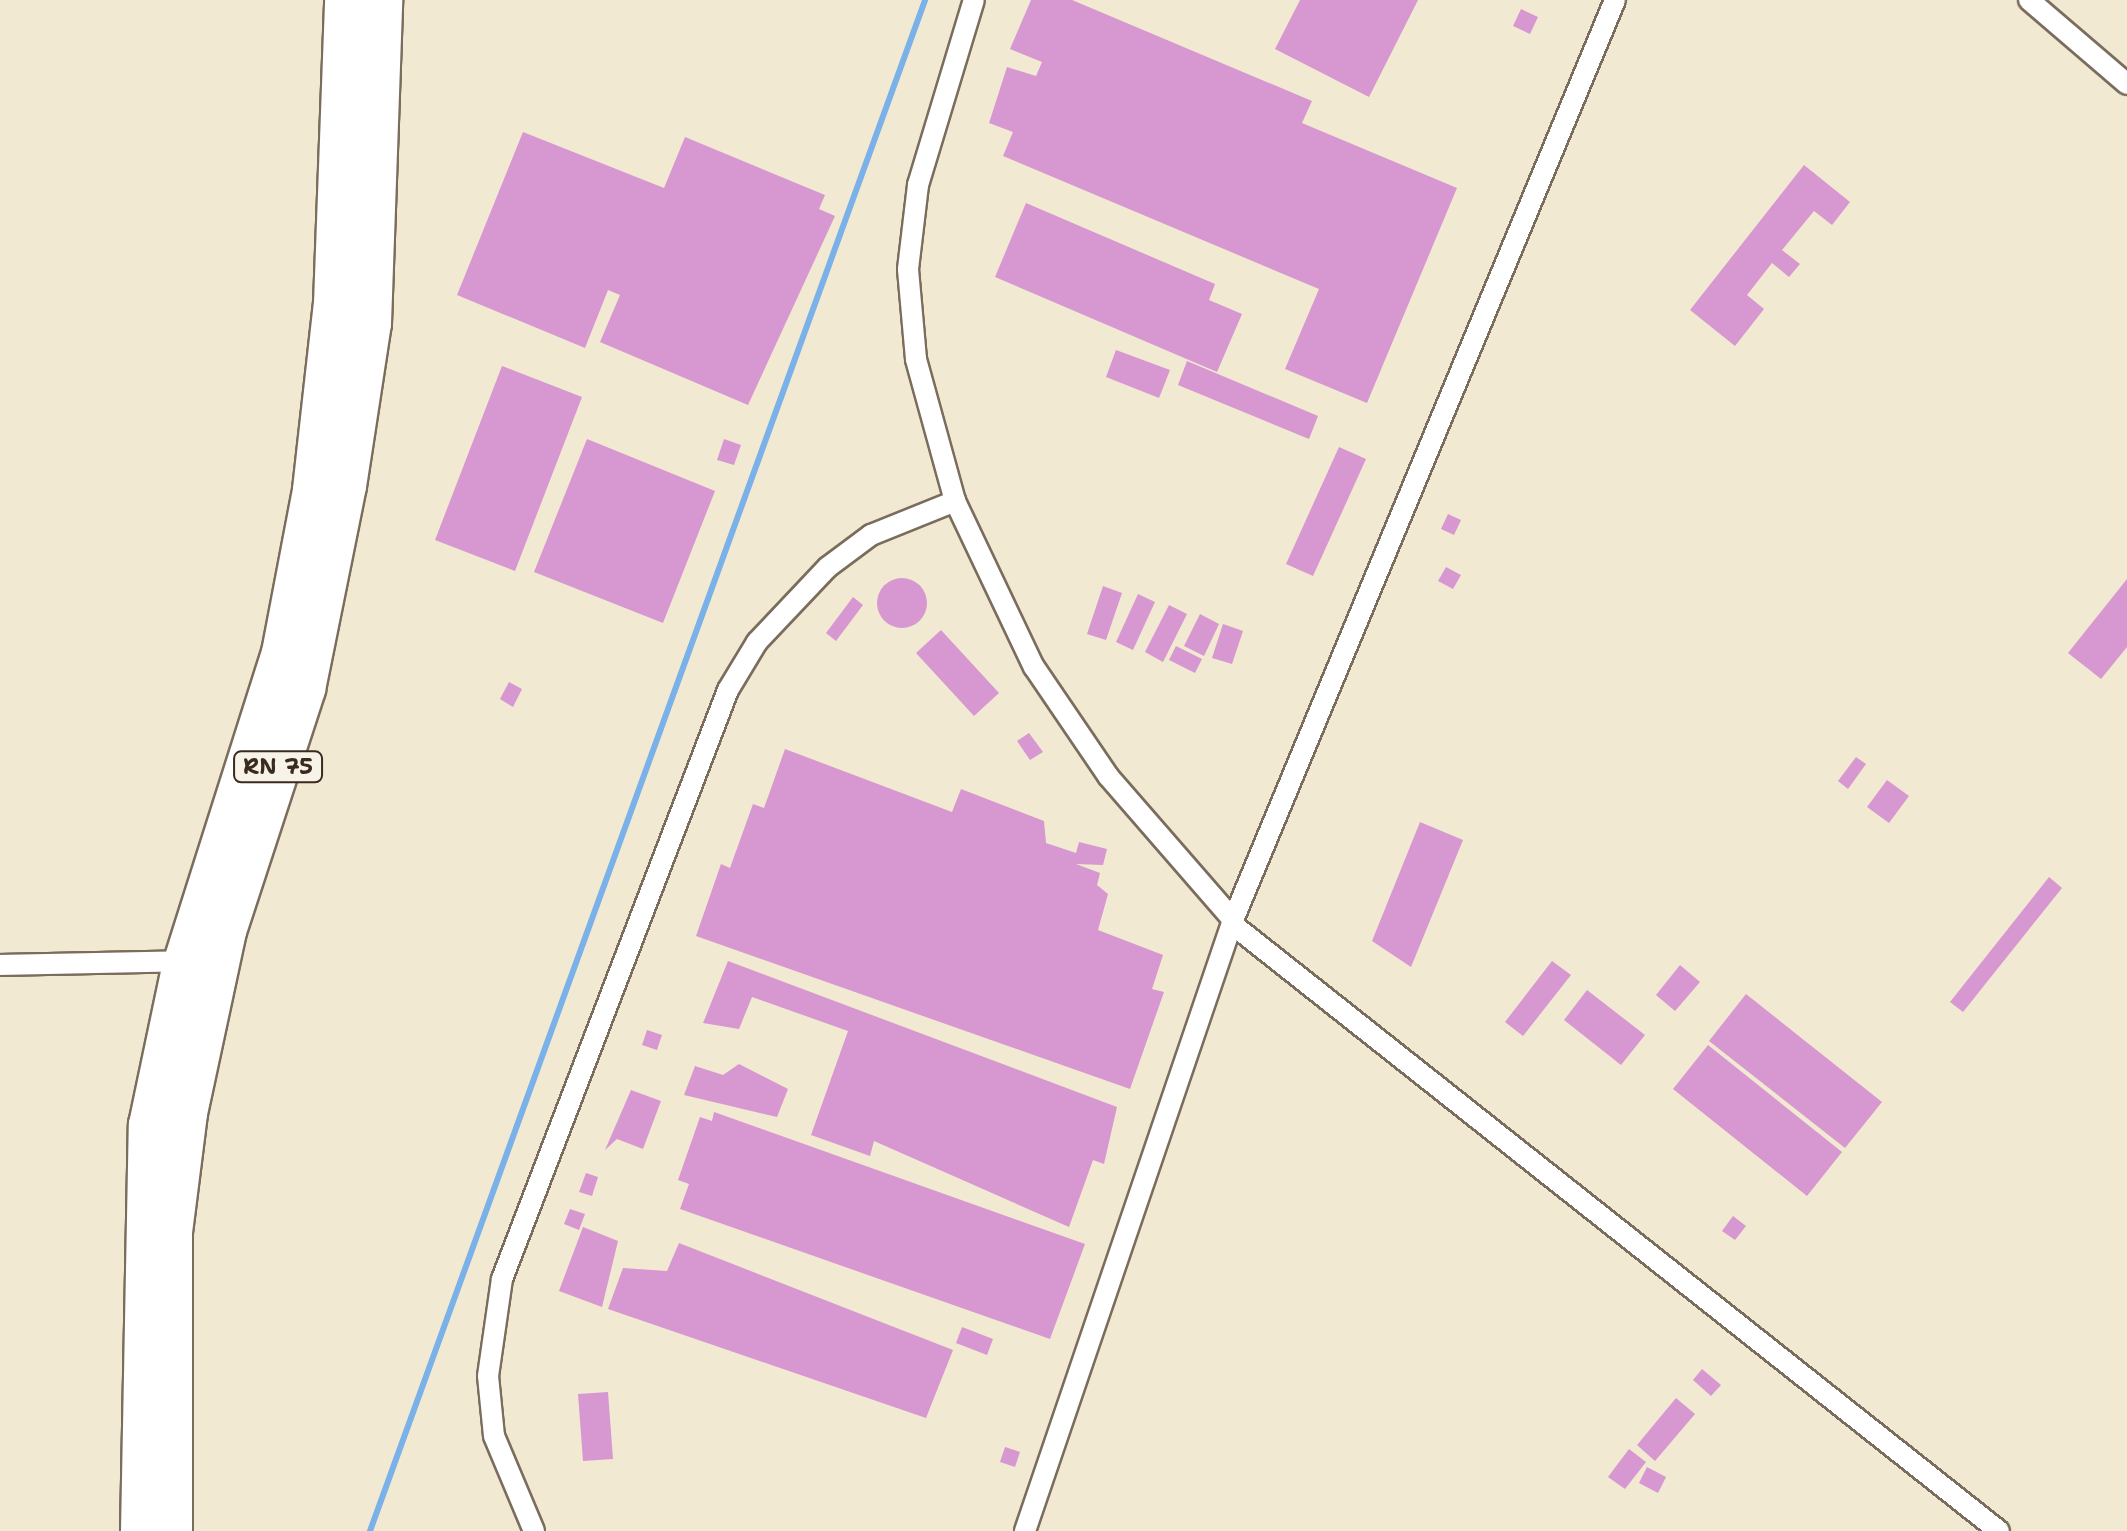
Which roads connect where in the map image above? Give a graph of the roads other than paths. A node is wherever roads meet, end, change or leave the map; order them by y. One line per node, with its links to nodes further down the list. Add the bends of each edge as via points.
1 (344, 0): 9 (highway, RN 75, via 334,304 313,490 282,653)
2 (382, 0): 12 (highway, RN 75, via 371,323 346,486 305,689 226,931 187,1114 172,1232)
3 (974, 0): 7 (street, via 918,185 908,269 916,359)
4 (1615, 0): 8 (street)
5 (2029, 0): 6 (street)
6 (2127, 84)
7 (954, 501): 8 (street, via 1034,667 1108,776); 13 (street, via 871,535 788,604 728,690 695,768 494,1313 494,1436)
8 (1232, 922): 14 (street); 15 (street)
9 (185, 961): 10 (street); 11 (highway, RN 75, via 149,1125)
10 (0, 966)
11 (141, 1531)
12 (172, 1531)
13 (534, 1531)
14 (1025, 1531)
15 (1999, 1531)

